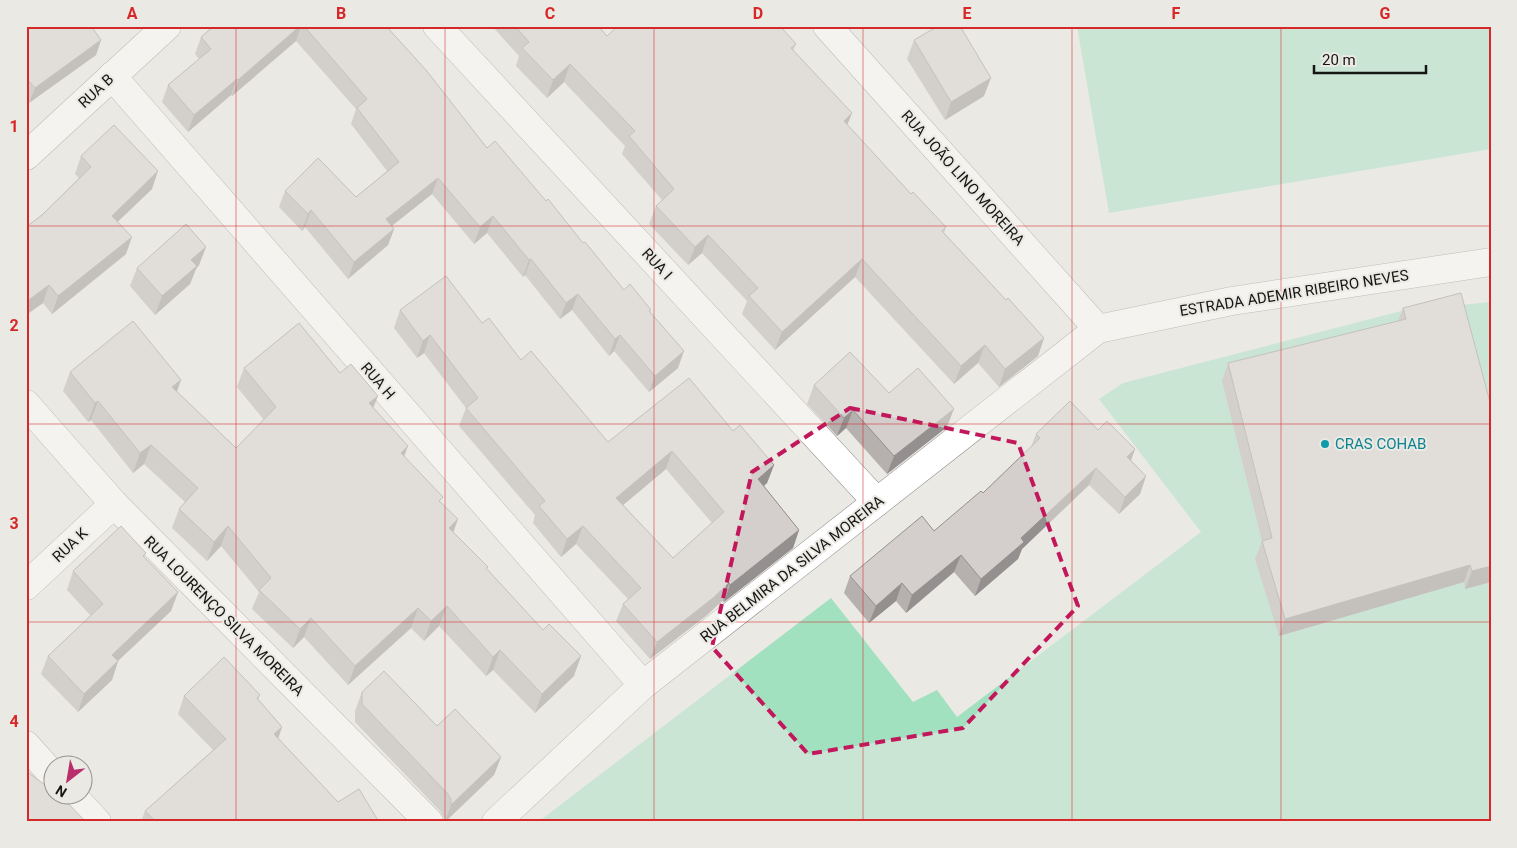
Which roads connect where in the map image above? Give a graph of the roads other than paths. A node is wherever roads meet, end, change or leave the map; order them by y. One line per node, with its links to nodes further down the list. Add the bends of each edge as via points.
1 (167, 26): 4 (street, RUA B)
2 (437, 26): 9 (street, RUA I)
3 (827, 26): 7 (street, RUA JOÃO LINO MOREIRA)
4 (112, 76): 5 (street, RUA B); 12 (street, RUA H)
5 (26, 156)
6 (1491, 262): 7 (street, ESTRADA ADEMIR RIBEIRO NEVES, via 1232,301)
7 (1098, 329): 9 (street, RUA BELMIRA DA SILVA MOREIRA)
8 (26, 404): 10 (street, RUA LOURENÇO SILVA MOREIRA)
9 (877, 502): 12 (street, RUA BELMIRA DA SILVA MOREIRA)
10 (114, 504): 11 (street, RUA K); 17 (street, RUA LOURENÇO SILVA MOREIRA)
11 (26, 586)
12 (643, 685): 18 (street, RUA BELMIRA DA SILVA MOREIRA)
13 (26, 745): 14 (street)
14 (42, 763)
15 (82, 806): 16 (street)
16 (97, 822)
17 (428, 822)
18 (496, 822)

